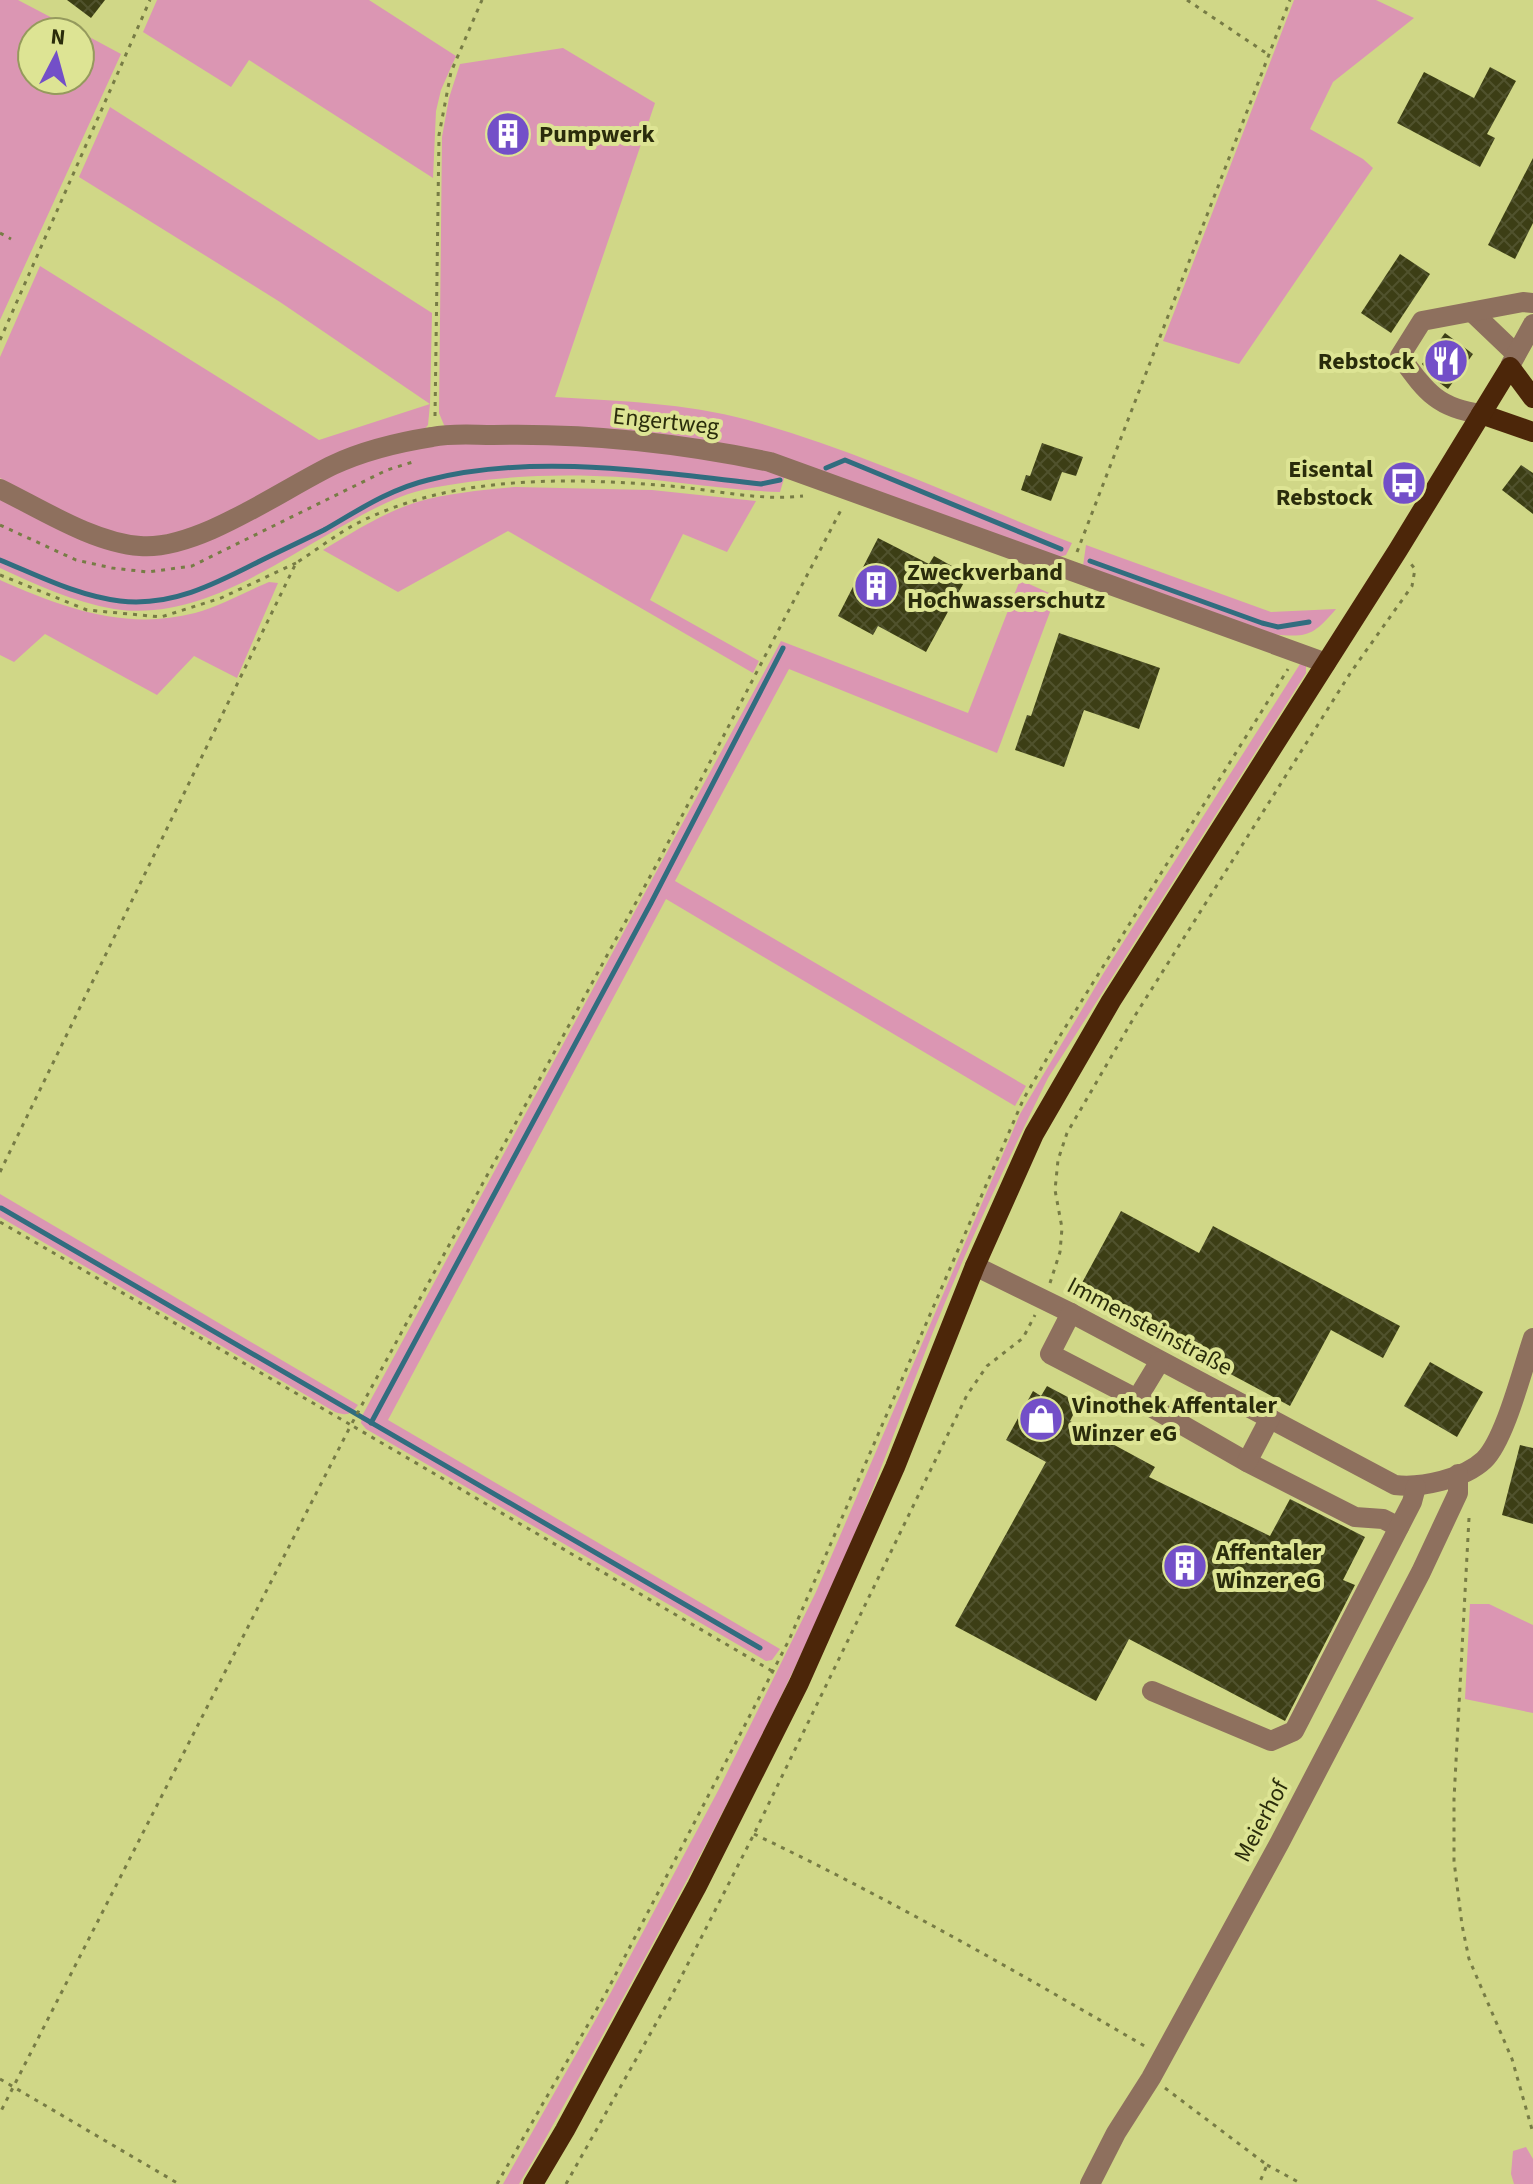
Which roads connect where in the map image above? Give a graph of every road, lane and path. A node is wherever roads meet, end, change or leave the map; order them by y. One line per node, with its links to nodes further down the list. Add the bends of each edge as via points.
1 (150, 0): 11 (path)
2 (482, 0): 16 (path, via 451,72 439,135)
3 (1187, 0): 5 (path)
4 (1290, 0): 5 (path)
5 (1269, 55): 24 (path)
6 (1, 234): 7 (path)
7 (11, 239)
8 (1533, 303): 9 (street)
9 (1472, 312): 12 (street); 14 (street, via 1422,321 1400,356 1427,393 1461,412)
10 (1533, 324): 12 (street)
11 (0, 340)
12 (1513, 361): 13 (main road); 14 (main road)
13 (1533, 398)
14 (1481, 414): 15 (main road); 22 (main road)
15 (1533, 432)
16 (435, 436): 18 (street, Engertweg, via 336,464 180,542 141,547 95,534); 19 (street, Engertweg, via 525,434 692,449 770,462)
17 (427, 459): 21 (path, via 387,470 192,566 148,572 112,568 76,560)
18 (0, 489)
19 (851, 491): 24 (street, Engertweg); 37 (path, via 658,862)
20 (804, 496): 23 (path, via 557,481 475,486 412,501 353,526)
21 (0, 525)
22 (1398, 550): 27 (main road); 31 (path, via 1415,569 1412,586 1343,685 1067,1133 1055,1190 1060,1252)
23 (296, 563): 25 (path, via 221,598 161,617 87,610); 28 (path)
24 (1069, 571): 26 (street, Engertweg)
25 (0, 575)
26 (1297, 650): 27 (street, Engertweg); 43 (path, via 1023,1100 837,1535)
27 (1326, 663): 30 (main road, via 1111,1001 1034,1134)
28 (0, 1172)
29 (0, 1222): 37 (path)
30 (975, 1266): 31 (street, Immensteinstraße); 55 (main road, via 895,1467 799,1683 697,1886)
31 (1044, 1299): 32 (street, Immensteinstraße); 45 (path, via 1023,1338 987,1366 967,1395)
32 (1071, 1313): 34 (street, Immensteinstraße); 35 (street, via 1050,1354)
33 (1533, 1338): 39 (street, via 1496,1441 1484,1460)
34 (1160, 1361): 35 (street); 36 (street, Immensteinstraße)
35 (1137, 1399): 38 (street)
36 (1270, 1418): 38 (street); 40 (street, Immensteinstraße, via 1395,1485)
37 (351, 1425): 43 (path); 49 (path)
38 (1247, 1462): 42 (street, via 1355,1517 1383,1519)
39 (1458, 1474): 40 (street); 46 (street, Meierhof, via 1458,1493 1421,1572)
40 (1416, 1487): 42 (street)
41 (1469, 1510): 51 (path, via 1454,1861 1469,1959 1512,2059)
42 (1399, 1527): 44 (street, via 1294,1731 1271,1741)
43 (772, 1671): 54 (path, via 606,1993)
44 (1152, 1691)
45 (754, 1834): 46 (path, via 841,1875); 56 (path)
46 (1161, 2056): 47 (street, Meierhof)
47 (1151, 2078): 52 (path); 57 (street, Meierhof)
48 (0, 2079): 49 (path)
49 (15, 2087): 50 (path); 53 (path)
50 (0, 2113)
51 (1533, 2133)
52 (1267, 2165): 58 (path); 59 (path)
53 (179, 2184)
54 (497, 2184)
55 (533, 2184)
56 (566, 2184)
57 (1090, 2184)
58 (1259, 2184)
59 (1302, 2184)

